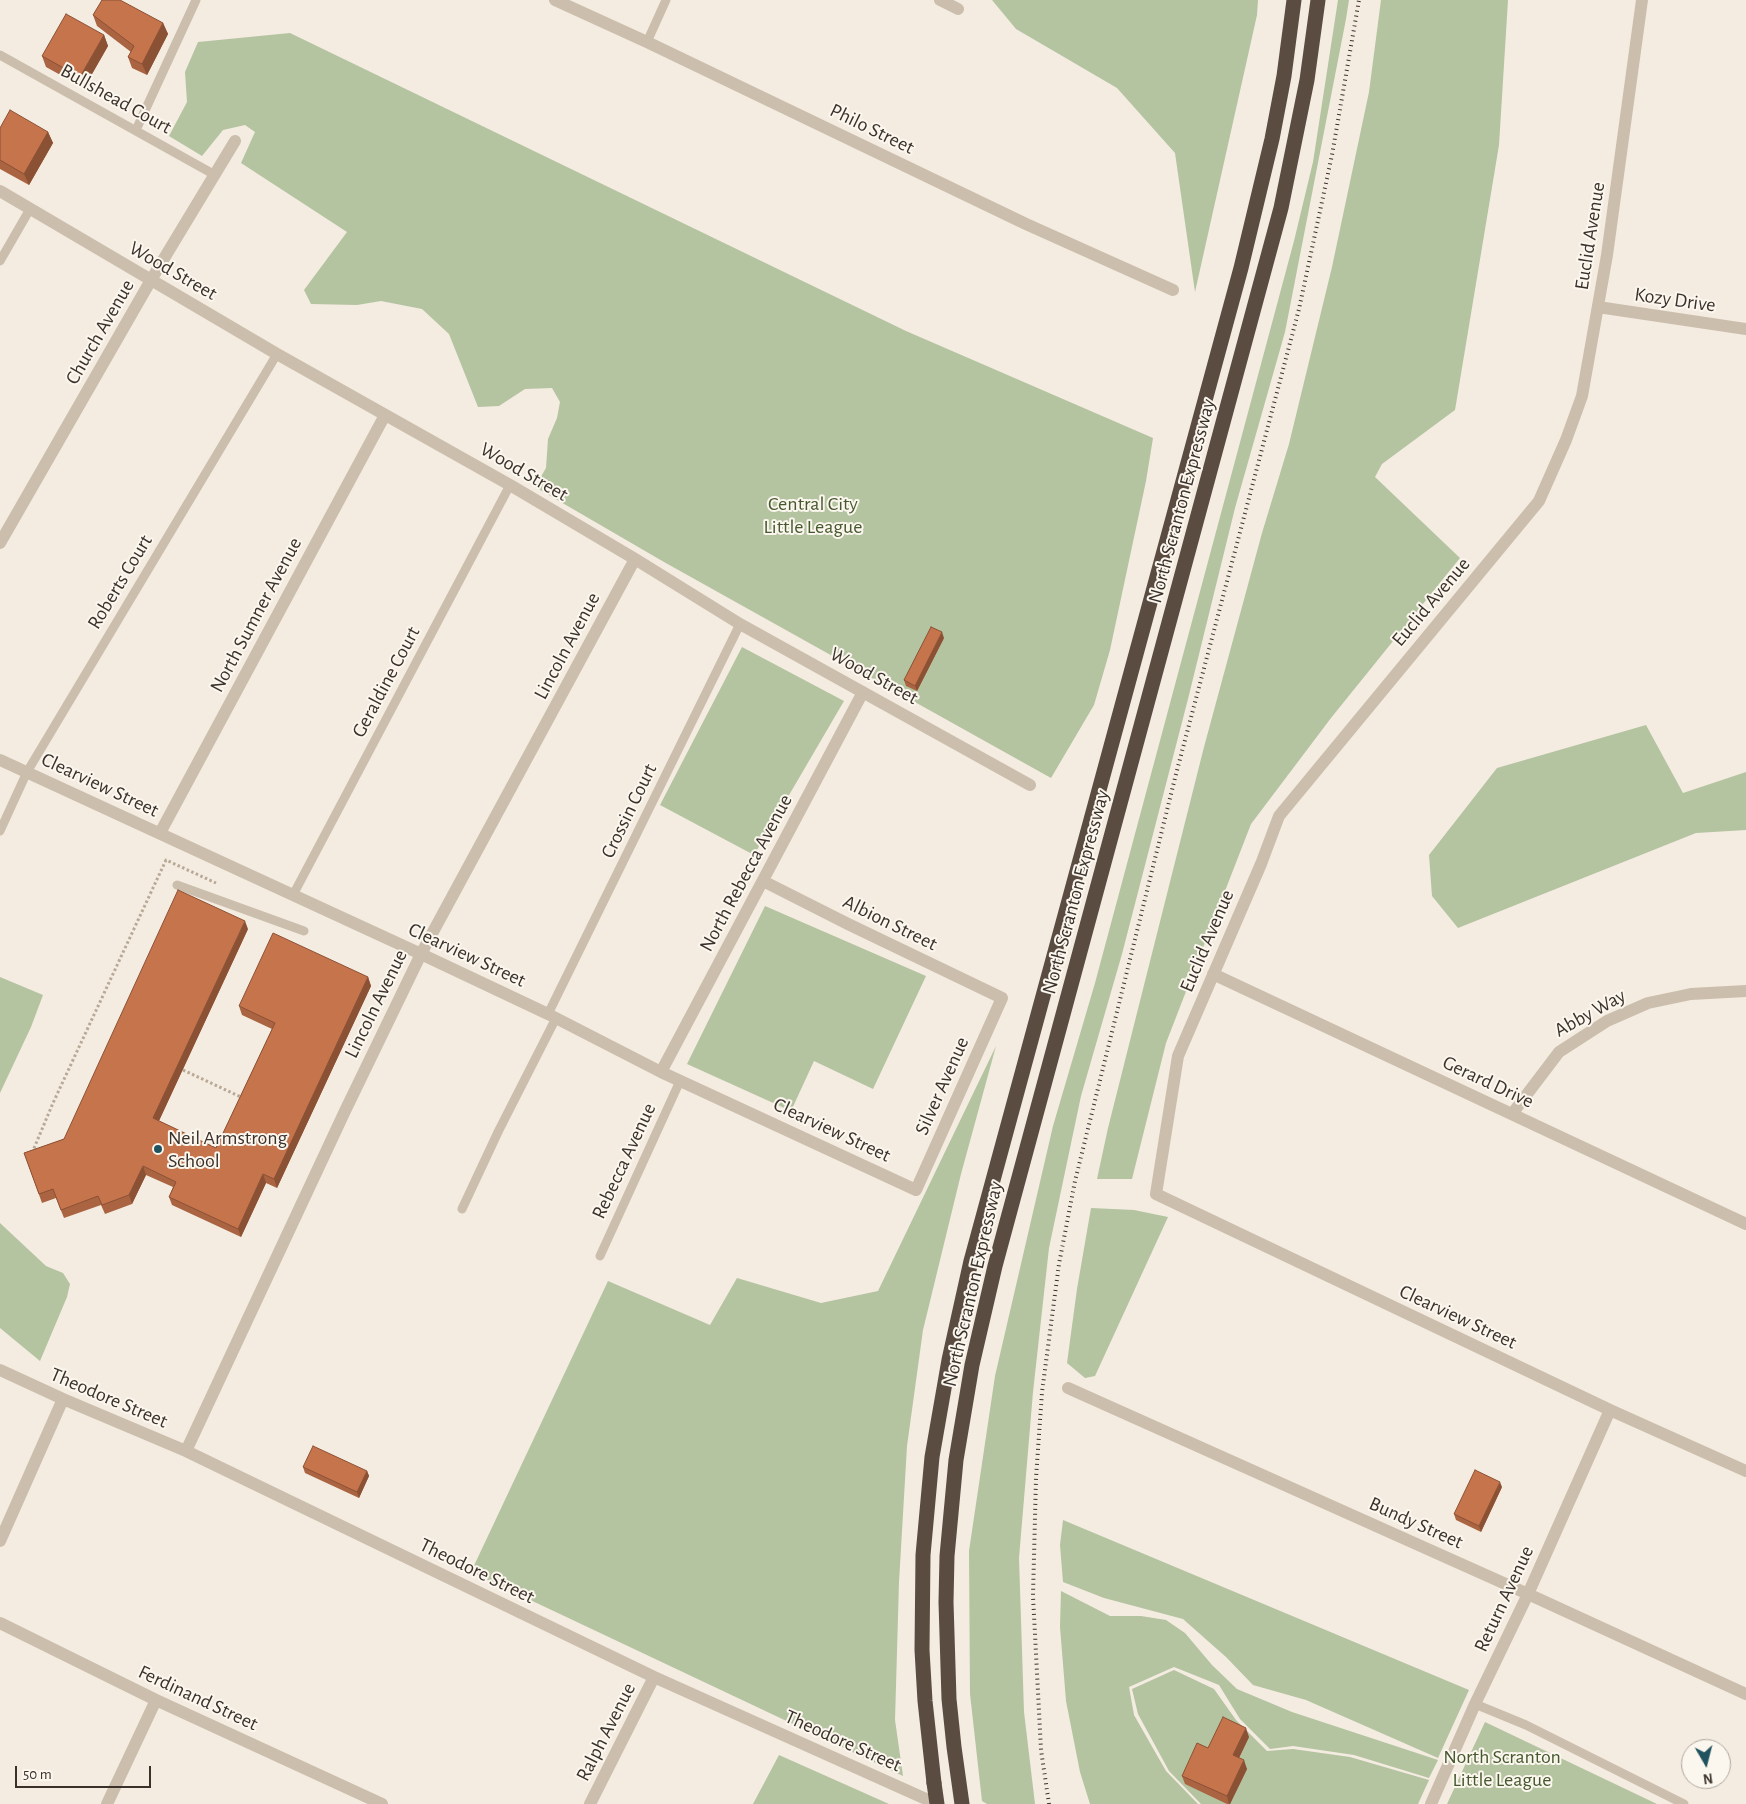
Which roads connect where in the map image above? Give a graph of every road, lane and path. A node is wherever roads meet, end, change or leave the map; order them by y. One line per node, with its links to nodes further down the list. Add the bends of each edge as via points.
1 (196, 0): 11 (lane)
2 (555, 0): 9 (street, Philo Street)
3 (666, 0): 9 (lane)
4 (940, 0): 8 (street)
5 (1294, 0): 71 (highway, North Scranton Expressway, bridge, via 1272,139 1241,268 972,1260 949,1360 932,1457 923,1565 924,1693)
6 (1318, 0): 67 (highway, North Scranton Expressway, via 1300,116 1276,227 995,1266 972,1364 956,1460 947,1566 946,1650)
7 (1642, 0): 19 (street, Euclid Avenue, via 1608,255)
8 (958, 9)
9 (647, 42): 18 (street, Philo Street, via 1026,224)
10 (0, 55): 11 (lane, Bullshead Court)
11 (136, 130): 13 (lane, Bullshead Court)
12 (235, 140): 13 (street, Church Avenue)
13 (215, 175): 17 (street, Church Avenue)
14 (0, 191): 15 (street, Wood Street)
15 (30, 209): 16 (lane); 17 (street, Wood Street)
16 (0, 261)
17 (152, 280): 21 (street, Wood Street); 24 (street, Church Avenue)
18 (1173, 290)
19 (1598, 307): 20 (street, Kozy Drive); 39 (street, Euclid Avenue, via 1582,396 1539,501 1279,816)
20 (1746, 329)
21 (277, 354): 22 (street, Wood Street); 29 (lane, Roberts Court)
22 (385, 414): 23 (street, Wood Street); 32 (street, North Sumner Avenue)
23 (510, 485): 25 (street, Wood Street); 36 (lane, Geraldine Court)
24 (0, 543)
25 (635, 559): 26 (street, Wood Street); 38 (street, Lincoln Avenue)
26 (740, 624): 27 (street, Wood Street); 42 (lane, Crossin Court)
27 (863, 692): 30 (street, Wood Street); 33 (street, North Rebecca Avenue)
28 (0, 760): 29 (street, Clearview Street)
29 (27, 772): 31 (lane, Roberts Court); 32 (street, Clearview Street)
30 (1030, 785)
31 (0, 831)
32 (160, 833): 36 (street, Clearview Street)
33 (763, 881): 41 (street, Albion Street); 44 (street, North Rebecca Avenue)
34 (217, 884): 48 (path, via 166,860 30,1156)
35 (177, 885): 37 (lane)
36 (293, 895): 38 (street, Clearview Street)
37 (304, 931)
38 (421, 954): 42 (street, Clearview Street); 58 (street, Lincoln Avenue)
39 (1213, 974): 47 (street, Gerard Drive); 50 (street, Euclid Avenue, via 1178,1056)
40 (1746, 991): 47 (street, Abby Way, via 1691,994 1648,1003 1607,1021 1559,1052)
41 (1002, 998): 49 (street, Silver Avenue)
42 (552, 1016): 44 (street, Clearview Street); 51 (lane, Crossin Court)
43 (183, 1070): 46 (path)
44 (661, 1072): 45 (street, Clearview Street)
45 (680, 1081): 49 (street, Clearview Street); 53 (lane, Rebecca Avenue)
46 (246, 1099)
47 (1512, 1114): 52 (street, Gerard Drive)
48 (39, 1153)
49 (916, 1190)
50 (1156, 1194): 57 (street, Clearview Street)
51 (462, 1210)
52 (1746, 1224)
53 (600, 1256)
54 (0, 1370): 56 (street, Theodore Street)
55 (1068, 1388): 61 (street, Bundy Street)
56 (63, 1400): 58 (street, Theodore Street); 60 (street)
57 (1610, 1410): 59 (street, Clearview Street); 61 (street, Return Avenue)
58 (186, 1451): 63 (street, Theodore Street)
59 (1746, 1471)
60 (0, 1541)
61 (1528, 1594): 64 (street, Bundy Street); 66 (street, Return Avenue)
62 (0, 1623): 65 (street, Ferdinand Street)
63 (654, 1677): 70 (street, Ralph Avenue); 71 (street, Theodore Street)
64 (1746, 1694)
65 (156, 1700): 68 (street); 69 (street, Ferdinand Street)
66 (1475, 1704): 72 (street, Return Avenue); 73 (lane, via 1534,1729)
67 (961, 1799)
68 (107, 1804)
69 (382, 1804)
70 (590, 1804)
71 (937, 1804)
72 (1431, 1804)
73 (1684, 1804)

